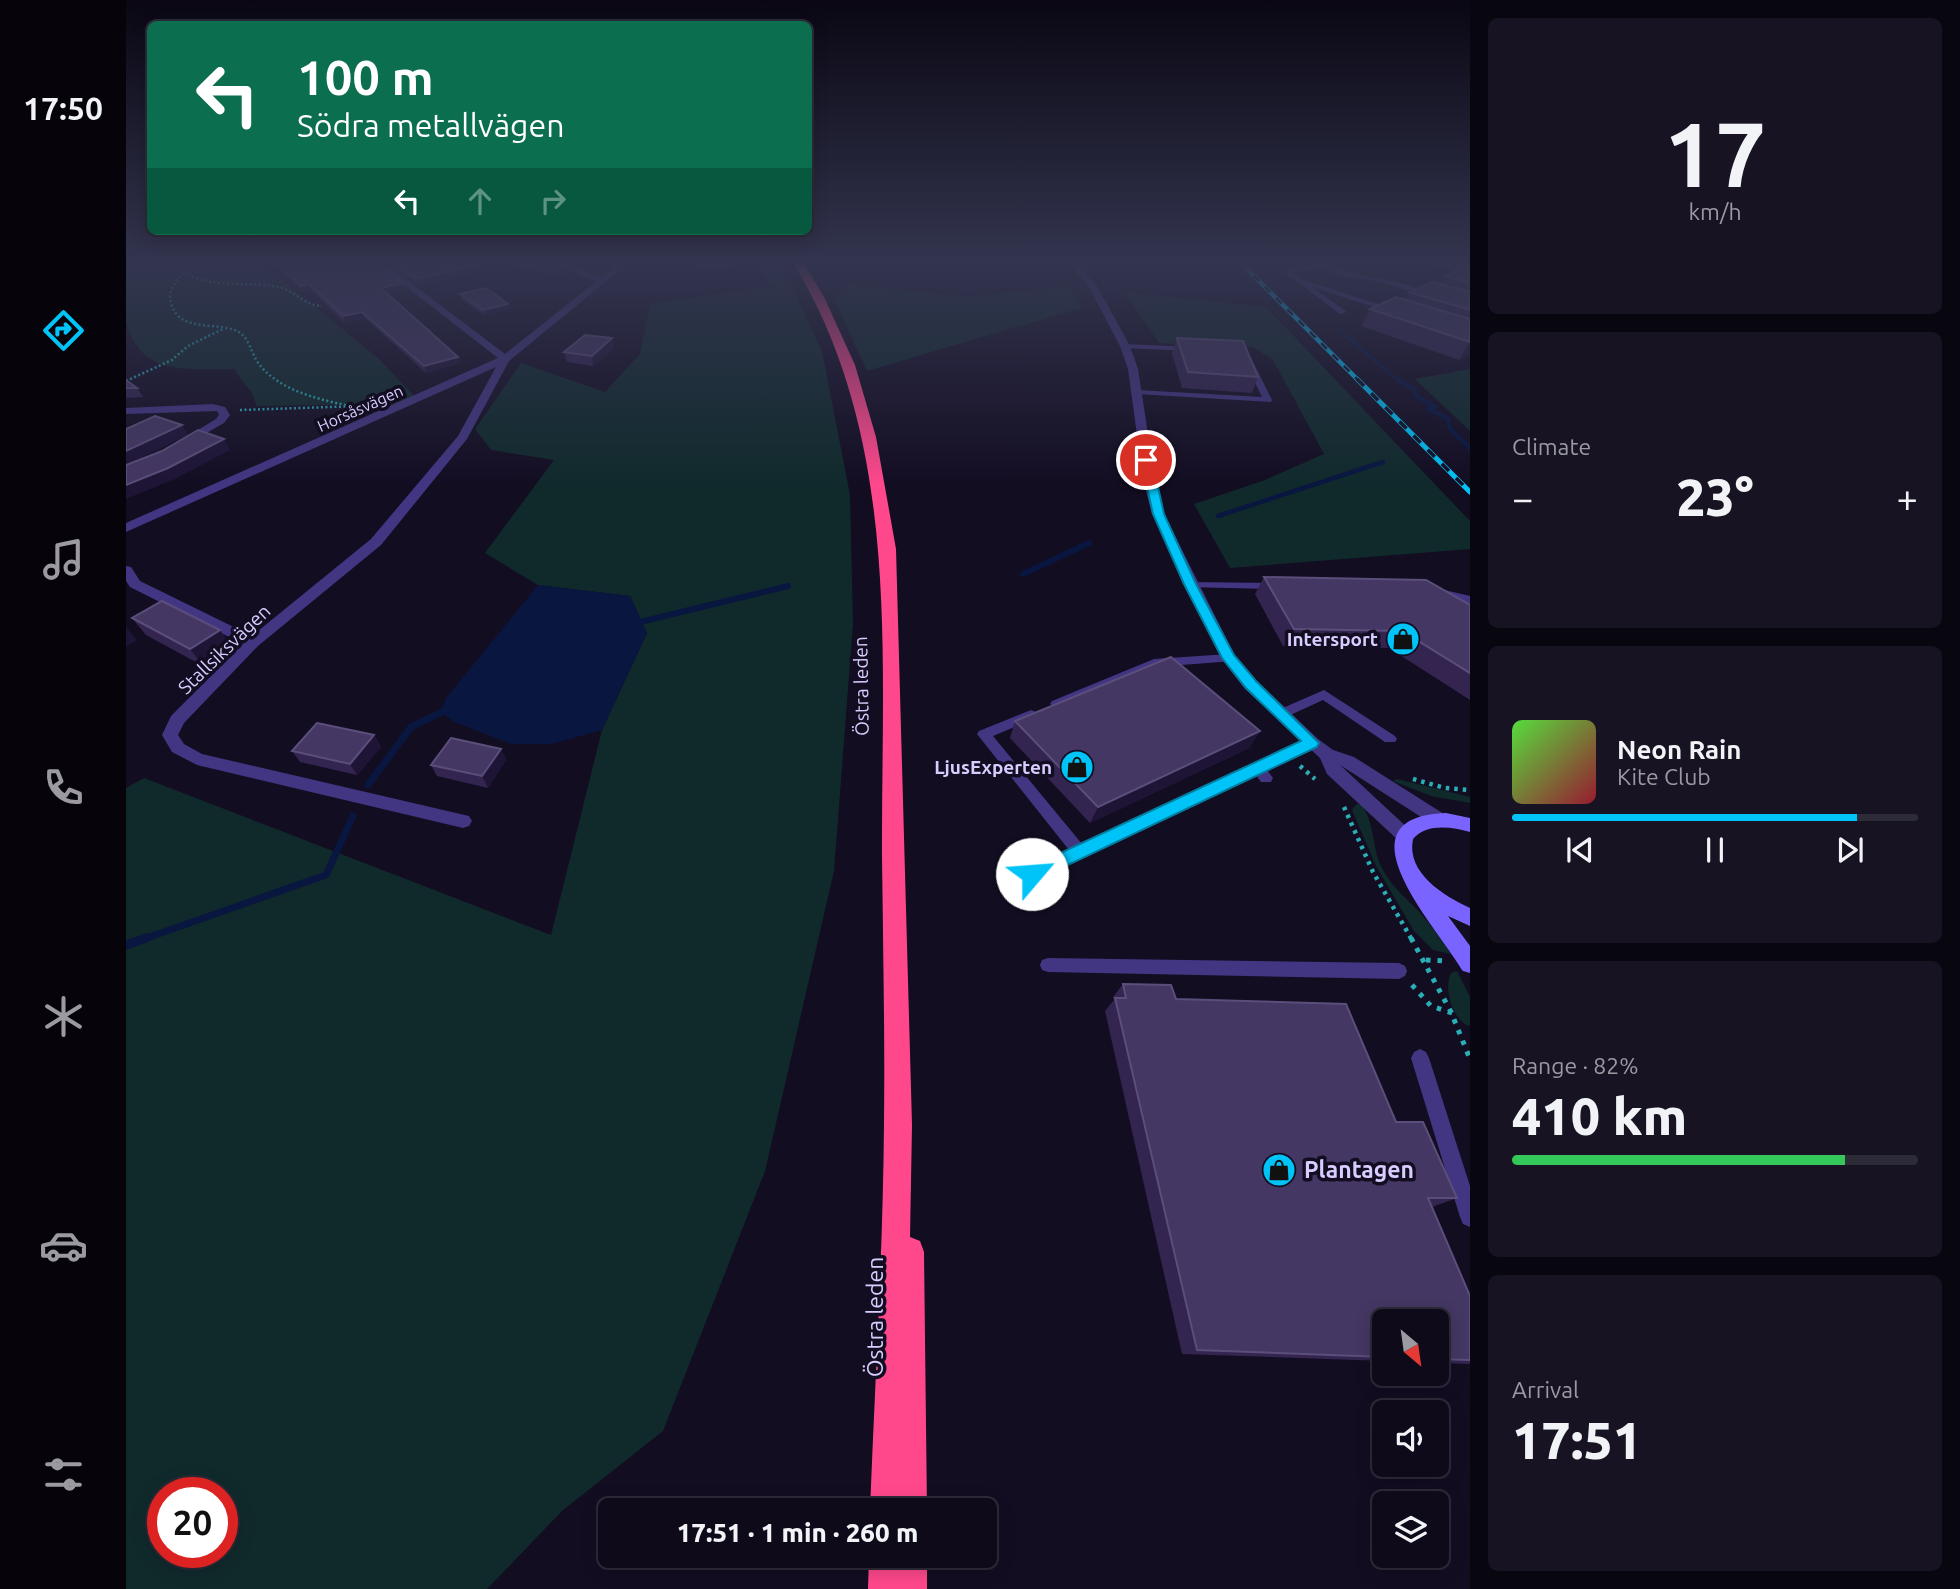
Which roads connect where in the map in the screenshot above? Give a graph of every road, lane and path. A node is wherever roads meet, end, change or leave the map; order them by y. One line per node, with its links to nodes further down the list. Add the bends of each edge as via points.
1 (204, 338): 11 (path, via 172,360)
2 (245, 338): 13 (path, via 261,367 282,383 308,397)
3 (478, 338): 10 (street)
4 (531, 338): 10 (street, Horsåsvägen)
5 (841, 338): 47 (highway, Östra leden, via 860,393 888,549)
6 (1121, 338): 7 (street)
7 (1125, 346): 8 (lane); 12 (street)
8 (1205, 350)
9 (1244, 352): 12 (lane, via 1268,400)
10 (505, 359): 14 (street, Horsåsvägen); 24 (street, Stallsiksvägen, via 463,438 376,542)
11 (126, 381)
12 (1137, 392): 20 (street, via 1158,514)
13 (350, 405): 14 (path); 15 (path)
14 (400, 407): 18 (street, Horsåsvägen)
15 (221, 409): 16 (street); 17 (street, via 225,415 220,421)
16 (126, 411)
17 (169, 451)
18 (126, 528)
19 (126, 570): 24 (street, via 135,584)
20 (1190, 584): 21 (lane); 25 (street)
21 (1286, 586)
22 (1419, 589): 23 (lane)
23 (1470, 600)
24 (253, 643): 34 (street, Stallsiksvägen, via 177,720 170,735 178,748 197,759)
25 (1229, 658): 26 (street); 37 (lane, via 1154,663 984,734)
26 (1281, 714): 27 (lane, via 1324,694); 28 (street)
27 (1390, 739)
28 (1312, 743): 29 (street); 37 (lane, via 1262,773)
29 (1326, 754): 33 (street, via 1348,761); 36 (street, via 1333,769)
30 (1410, 778): 31 (path)
31 (1470, 790)
32 (1342, 804): 44 (path, via 1377,879)
33 (1438, 819): 35 (street); 36 (street, via 1423,821)
34 (463, 821)
35 (1468, 823)
36 (1405, 836): 39 (street, via 1402,848)
37 (1079, 851): 38 (lane)
38 (1032, 874)
39 (1413, 876): 40 (street, via 1426,891); 41 (street, via 1428,908)
40 (1468, 918)
41 (1470, 964)
42 (1048, 965): 43 (lane)
43 (1399, 971): 44 (path, via 1431,1006)
44 (1452, 1014): 46 (path)
45 (1420, 1058): 48 (lane)
46 (1470, 1059)
47 (898, 1125): 49 (highway, Östra leden); 50 (highway, Östra leden, via 909,1251)
48 (1470, 1217)
49 (888, 1498)
50 (909, 1498)
51 (887, 1568): 53 (highway)
52 (909, 1568): 54 (highway)
53 (887, 1589)
54 (908, 1589)

